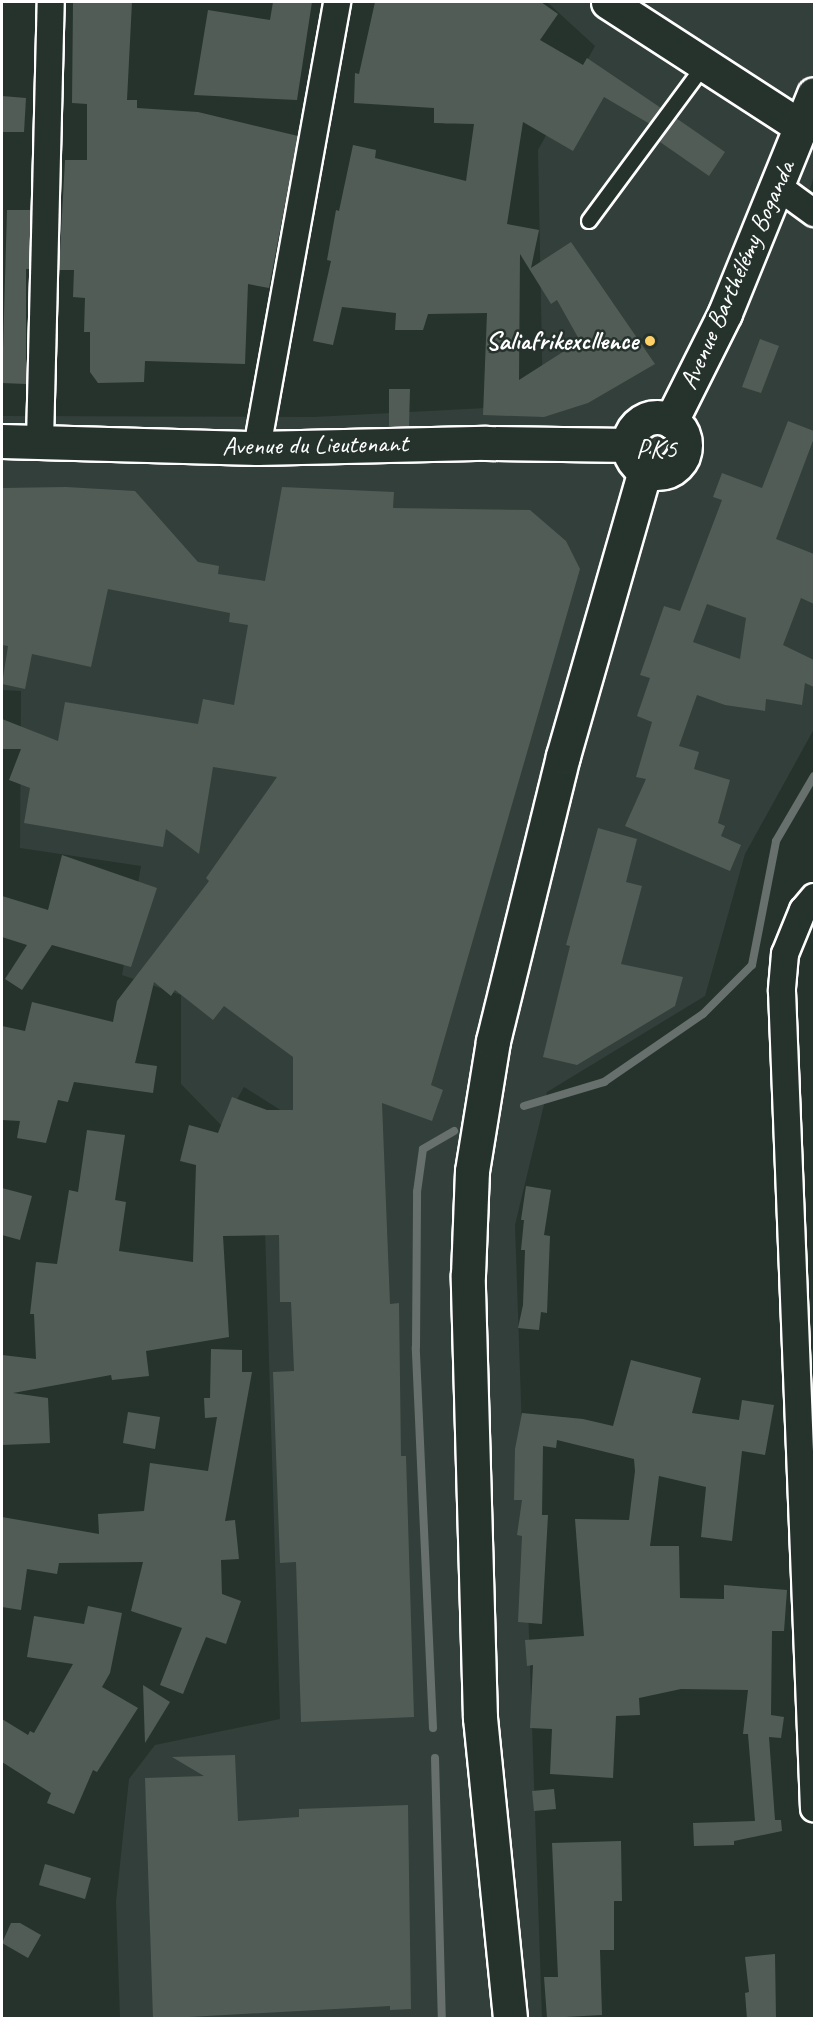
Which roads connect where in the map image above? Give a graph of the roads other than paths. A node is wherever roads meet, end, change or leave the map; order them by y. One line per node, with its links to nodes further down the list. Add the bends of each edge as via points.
1 (51, 2): 12 (street)
2 (337, 2): 13 (street)
3 (608, 2): 4 (main road)
4 (705, 64): 6 (main road); 9 (lane)
5 (814, 94): 6 (main road, Avenue Barthélémy Boganda)
6 (803, 128): 7 (main road, Avenue Barthélémy Boganda)
7 (777, 186): 8 (street); 10 (main road, Avenue Barthélémy Boganda, via 725,313)
8 (814, 213)
9 (590, 221)
10 (671, 421): 14 (main road, via 652,417 641,422); 14 (main road, via 684,438 680,461 664,472)
11 (2, 441): 12 (main road, Avenue du Lieutenant)
12 (40, 441): 13 (main road, Avenue du Lieutenant)
13 (257, 448): 14 (main road, Avenue du Lieutenant, via 486,443)
14 (637, 458): 17 (main road, via 493,1041 472,1171 468,1287 480,1718)
15 (814, 897): 16 (street, via 803,910 785,954 782,991)
16 (814, 1808)
17 (510, 2019)

